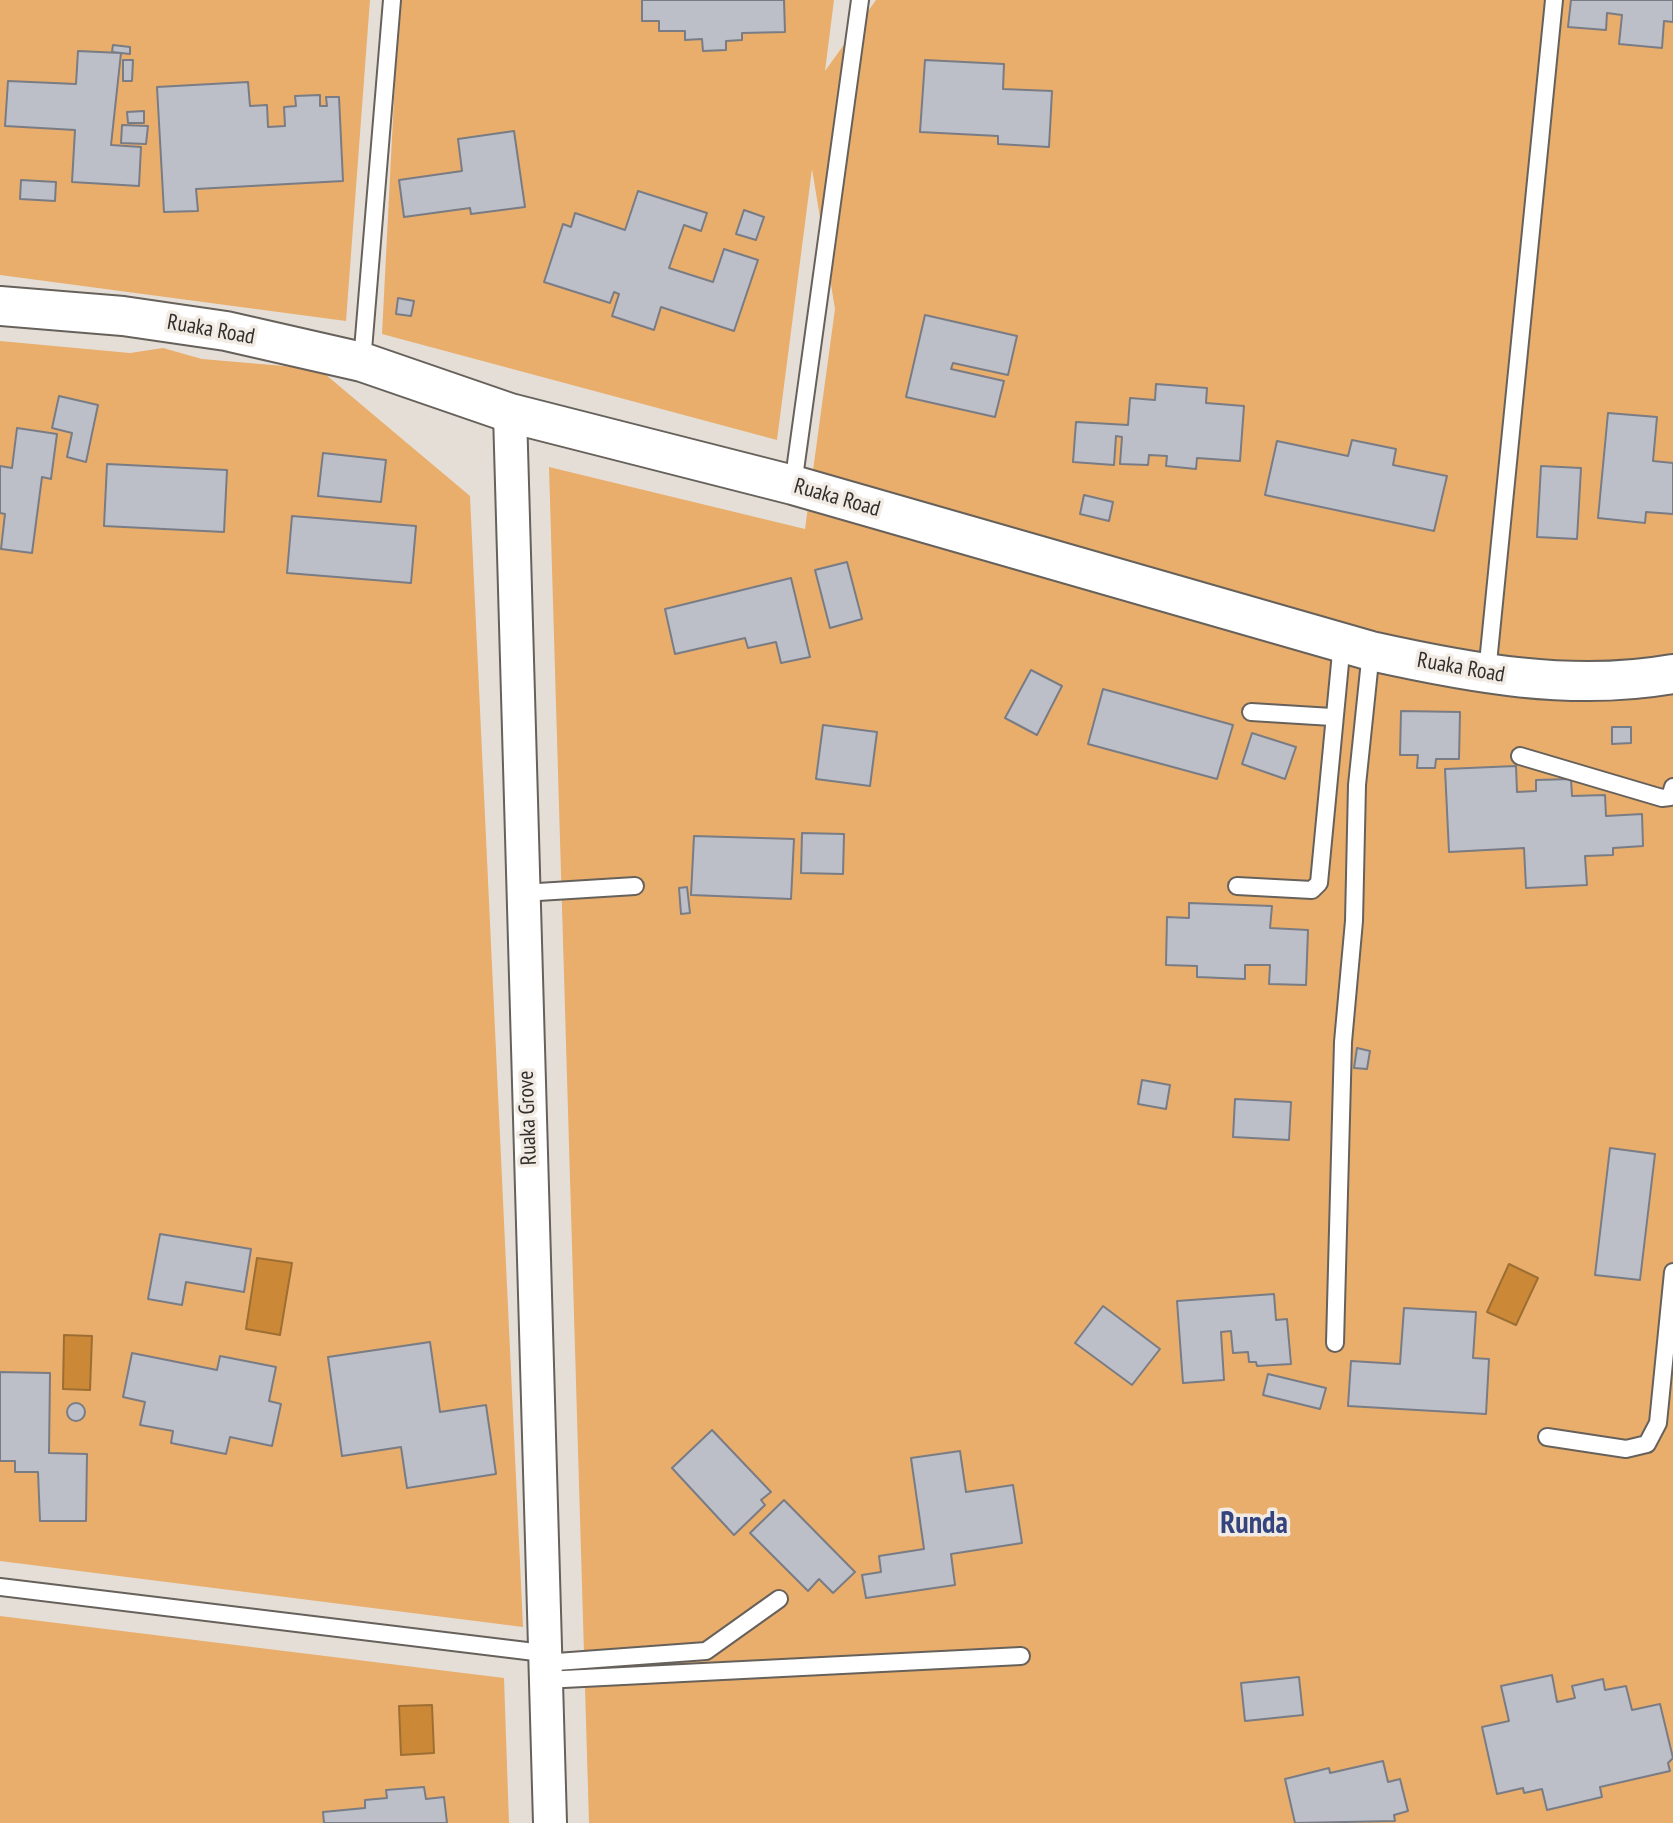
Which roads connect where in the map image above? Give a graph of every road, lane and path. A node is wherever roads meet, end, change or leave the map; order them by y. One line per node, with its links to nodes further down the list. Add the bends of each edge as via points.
1 (392, 0): 5 (lane)
2 (860, 0): 7 (lane)
3 (1554, 0): 9 (lane)
4 (0, 306): 5 (street, Ruaka Road, via 226,331)
5 (362, 362): 6 (street, Ruaka Road)
6 (510, 413): 7 (street, Ruaka Road); 17 (street, Ruaka Grove)
7 (793, 485): 8 (street, Ruaka Road)
8 (1357, 646): 9 (street, Ruaka Road); 12 (lane); 19 (lane, via 1354,921 1343,1042)
9 (1487, 674): 10 (street, Ruaka Road, via 1574,681)
10 (1673, 674)
11 (1251, 712): 12 (lane)
12 (1332, 717): 16 (lane, via 1319,883 1312,890)
13 (1520, 756): 14 (lane, via 1662,798 1670,797)
14 (1673, 787)
15 (635, 886): 17 (lane)
16 (1237, 886)
17 (522, 893): 24 (street, Ruaka Grove)
18 (1673, 1272): 20 (lane, via 1658,1423 1647,1444 1626,1449)
19 (1335, 1343)
20 (1547, 1437)
21 (0, 1587): 24 (lane)
22 (779, 1599): 24 (lane, via 706,1651)
23 (1021, 1656): 24 (lane)
24 (543, 1665): 25 (street, Ruaka Grove)
25 (550, 1823)

